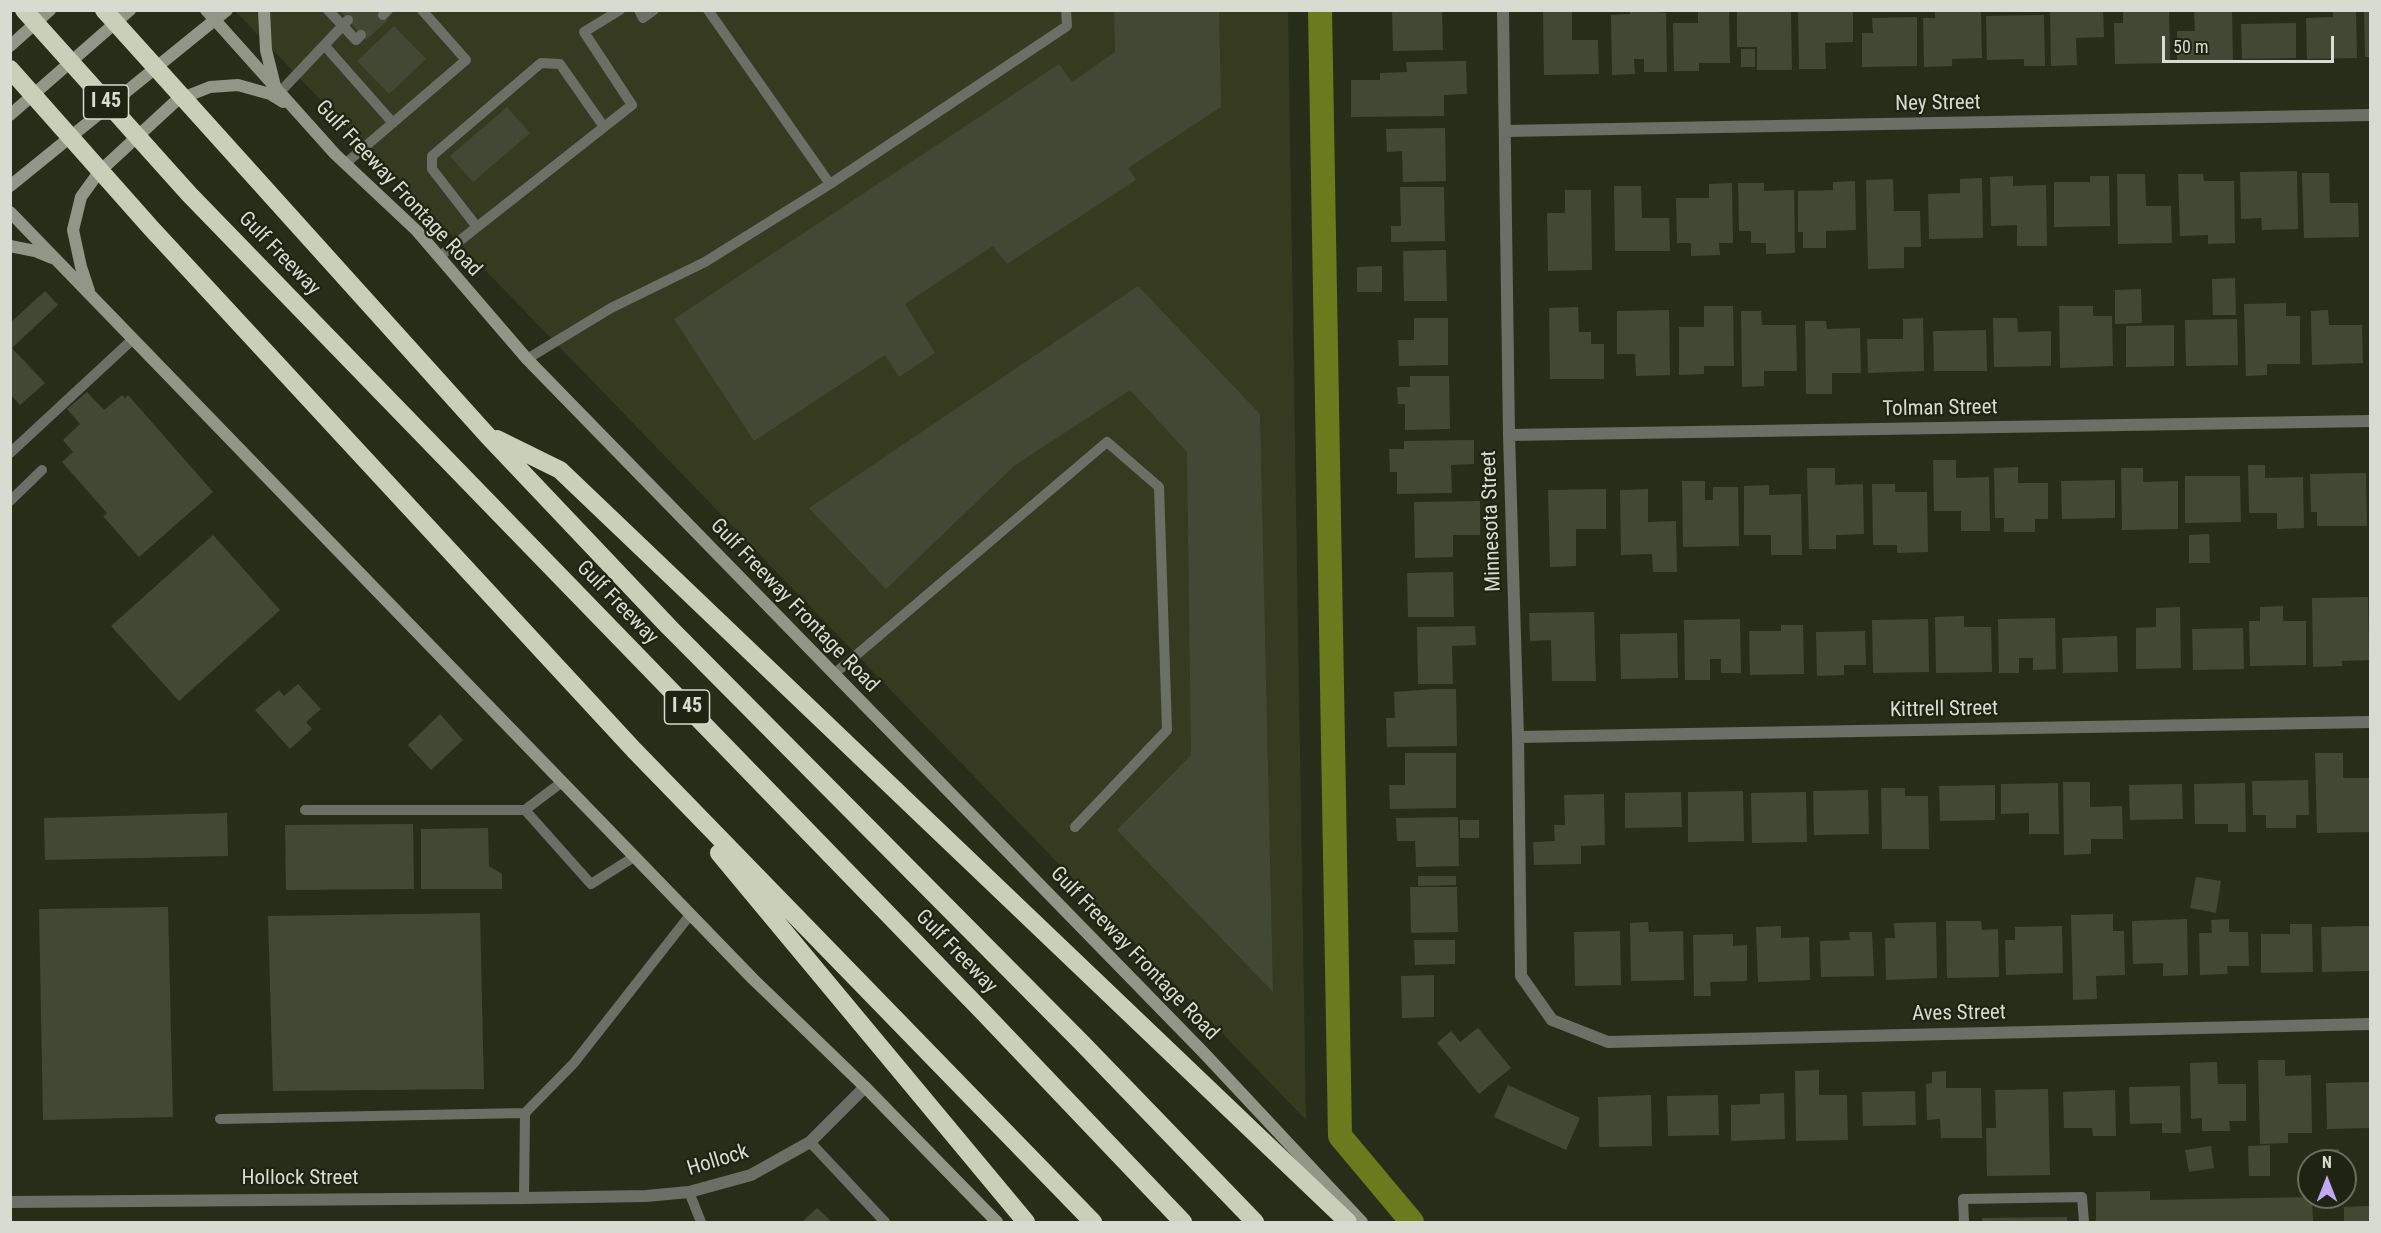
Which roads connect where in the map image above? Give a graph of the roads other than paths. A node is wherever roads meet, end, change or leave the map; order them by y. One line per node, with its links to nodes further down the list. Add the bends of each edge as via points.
1 (24, 10): 71 (highway, Gulf Freeway / I 45, via 189,194)
2 (50, 10): 19 (main road)
3 (104, 10): 41 (highway, Gulf Freeway / I 45)
4 (130, 10): 25 (main road)
5 (206, 10): 16 (main road, Gulf Freeway Frontage Road)
6 (227, 10): 16 (main road)
7 (264, 10): 22 (main road, via 266,50)
8 (328, 10): 17 (lane)
9 (422, 10): 26 (lane, via 466,60)
10 (620, 10): 27 (lane, via 584,32 632,105)
11 (639, 10): 12 (lane, via 643,18)
12 (654, 10)
13 (708, 10): 30 (lane)
14 (1066, 10): 30 (lane, via 1067,26)
15 (1503, 10): 28 (street, Minnesota Street)
16 (216, 21): 22 (main road, Gulf Freeway Frontage Road); 31 (main road)
17 (345, 23): 18 (lane, via 356,40); 20 (lane)
18 (361, 35)
19 (10, 46)
20 (325, 46): 22 (lane); 26 (lane)
21 (10, 69): 49 (highway, I 45, via 151,228)
22 (277, 90): 23 (main road, Gulf Freeway Frontage Road)
23 (294, 108): 29 (main road, Gulf Freeway Frontage Road); 37 (main road, via 270,94 238,85 210,87 177,100 168,108 99,172 81,196 73,230)
24 (2370, 115): 28 (street, Ney Street)
25 (10, 116)
26 (393, 123): 29 (lane)
27 (604, 127): 33 (lane); 33 (lane, via 560,64 541,63 432,156 432,169)
28 (1505, 131): 42 (street, Minnesota Street)
29 (346, 163): 35 (main road, Gulf Freeway Frontage Road, via 417,231)
30 (830, 184): 39 (lane, via 705,262 611,308)
31 (10, 186)
32 (10, 212): 36 (main road)
33 (477, 227): 35 (lane)
34 (10, 246): 36 (main road)
35 (439, 258): 39 (main road, Gulf Freeway Frontage Road)
36 (57, 260): 37 (main road)
37 (90, 295): 38 (main road)
38 (133, 339): 43 (lane); 50 (main road)
39 (527, 359): 46 (main road, Gulf Freeway Frontage Road)
40 (2370, 421): 42 (street, Tolman Street)
41 (487, 435): 72 (highway, Gulf Freeway / I 45, via 669,627); 73 (highway, via 560,470)
42 (1509, 435): 48 (street, Minnesota Street)
43 (10, 453)
44 (42, 470): 45 (lane)
45 (10, 501)
46 (834, 675): 53 (lane, via 1107,442 1159,487 1167,730); 74 (main road, Gulf Freeway Frontage Road, via 1203,1052)
47 (2370, 722): 48 (street, Kittrell Street)
48 (1518, 737): 56 (street, Minnesota Street, via 1521,976)
49 (634, 750): 69 (highway); 70 (highway, I 45)
50 (562, 782): 52 (lane); 54 (main road)
51 (305, 810): 52 (lane)
52 (525, 810): 54 (lane, via 591,884)
53 (1075, 827)
54 (634, 856): 55 (main road)
55 (690, 915): 58 (main road); 59 (lane, via 574,1063)
56 (1552, 1020): 57 (street, Aves Street, via 1608,1042)
57 (2370, 1024)
58 (865, 1087): 61 (street, Hollock); 68 (main road)
59 (525, 1113): 60 (lane); 64 (lane)
60 (220, 1119)
61 (810, 1142): 62 (street, Hollock, via 751,1174); 67 (lane)
62 (689, 1192): 63 (street, Hollock); 66 (lane)
63 (590, 1197): 64 (street, Hollock Street)
64 (524, 1198): 65 (street, Hollock Street)
65 (10, 1202)
66 (701, 1222)
67 (885, 1222)
68 (997, 1222)
69 (1026, 1222)
70 (1093, 1222)
71 (1183, 1222)
72 (1255, 1222)
73 (1348, 1222)
74 (1362, 1222)
75 (1964, 1222): 76 (lane, via 1963,1199 2082,1197)
76 (2084, 1222)

